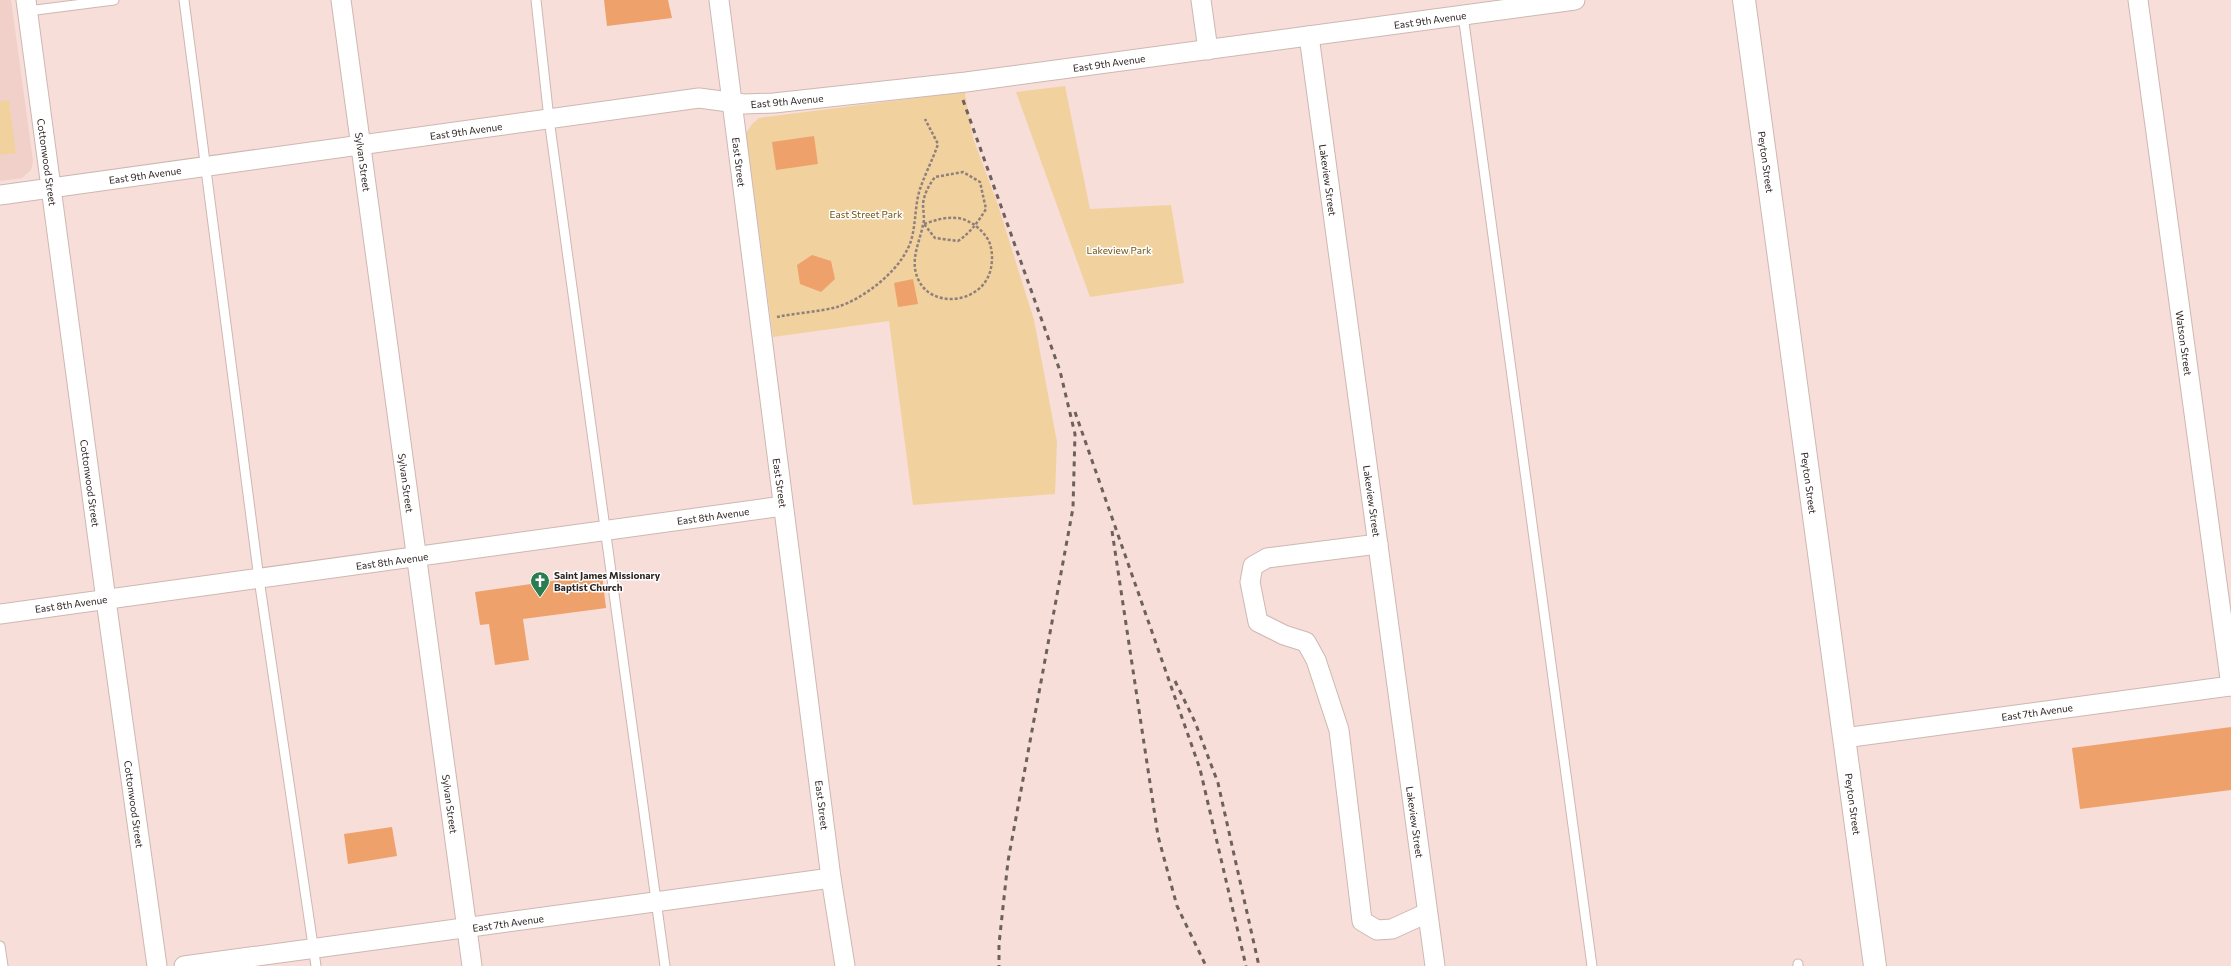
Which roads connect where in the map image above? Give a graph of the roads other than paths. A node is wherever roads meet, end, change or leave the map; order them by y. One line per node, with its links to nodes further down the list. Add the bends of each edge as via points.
1 (114, 0): 10 (lane)
2 (184, 0): 17 (lane)
3 (341, 0): 16 (street, Sylvan Street)
4 (536, 0): 15 (lane)
5 (719, 0): 14 (street, East Street)
6 (1201, 0): 13 (street)
7 (1575, 0): 11 (street, East 9th Avenue)
8 (1744, 0): 28 (street, Peyton Street)
9 (2138, 0): 27 (street, Watson Street)
10 (27, 6): 18 (street, Cottonwood Street)
11 (1462, 8): 12 (street, East 9th Avenue); 42 (lane)
12 (1309, 36): 13 (street, East 9th Avenue); 22 (street, Lakeview Street)
13 (1208, 50): 14 (street, East 9th Avenue, via 951,84 774,103)
14 (732, 102): 15 (street, East 9th Avenue, via 699,98); 20 (street, East Street)
15 (549, 119): 16 (street, East 9th Avenue); 21 (lane)
16 (361, 145): 17 (street, East 9th Avenue); 23 (street, Sylvan Street)
17 (204, 166): 18 (street, East 9th Avenue); 24 (lane)
18 (51, 188): 19 (street, East 9th Avenue); 25 (street, Cottonwood Street)
19 (0, 194)
20 (784, 506): 21 (street, East 8th Avenue); 29 (street, East Street)
21 (606, 530): 23 (street, East 8th Avenue); 30 (lane)
22 (1378, 544): 31 (street, Lakeview Street); 31 (street, via 1267,558 1253,566 1250,582 1258,622 1306,642 1316,660 1339,730 1362,921 1377,930 1392,929)
23 (416, 557): 24 (street, East 8th Avenue); 32 (street, Sylvan Street)
24 (259, 579): 25 (street, East 8th Avenue); 34 (lane)
25 (106, 600): 26 (street, East 8th Avenue); 36 (street, Cottonwood Street)
26 (0, 614)
27 (2231, 686): 28 (street, East 7th Avenue)
28 (1844, 738): 43 (street, Peyton Street)
29 (831, 878): 30 (street, East 7th Avenue); 40 (street, East Street)
30 (655, 902): 32 (street, East 7th Avenue); 39 (lane)
31 (1427, 913): 41 (street, Lakeview Street)
32 (467, 928): 34 (street, East 7th Avenue); 38 (street, Sylvan Street)
33 (0, 946): 35 (lane)
34 (315, 958): 37 (street, East 7th Avenue)
35 (3, 966)
36 (157, 966)
37 (184, 966)
38 (472, 966)
39 (665, 966)
40 (845, 966)
41 (1435, 966)
42 (1592, 966)
43 (1875, 966)

